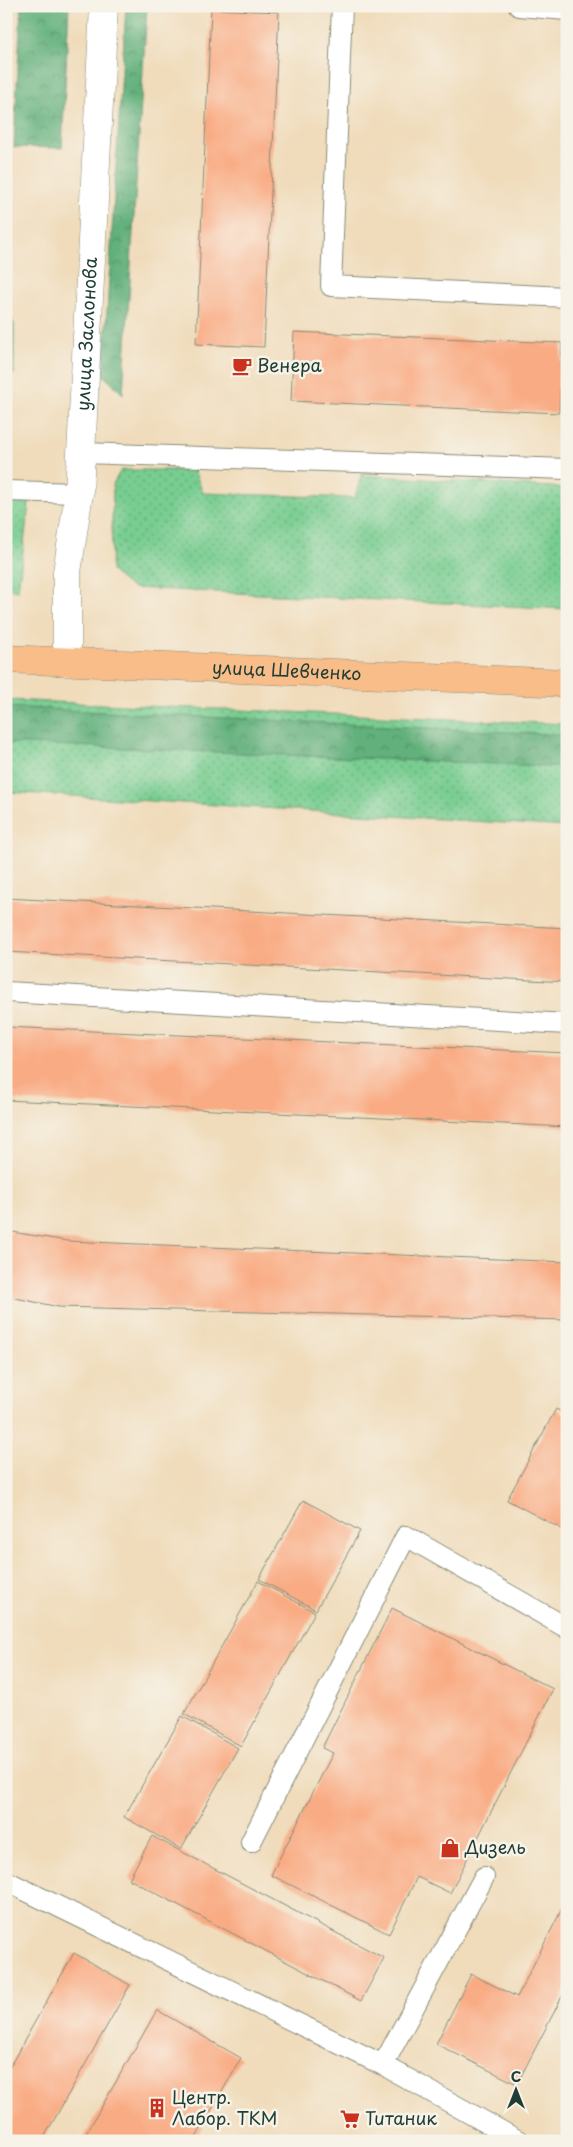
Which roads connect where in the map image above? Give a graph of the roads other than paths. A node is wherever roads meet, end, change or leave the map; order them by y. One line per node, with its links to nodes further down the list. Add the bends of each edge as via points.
1 (104, 6): 6 (street, улица Заслонова)
2 (342, 6): 5 (lane, via 331,286)
3 (519, 6): 4 (lane)
4 (567, 10)
5 (567, 297)
6 (82, 453): 7 (lane); 9 (street, улица Заслонова)
7 (567, 469)
8 (6, 491): 9 (lane)
9 (79, 493): 11 (street, улица Заслонова, via 67,572)
10 (6, 659): 11 (main road, улица Шевченко)
11 (67, 662): 12 (main road, улица Шевченко)
12 (567, 682)
13 (6, 992): 14 (lane)
14 (567, 1024)
15 (567, 1628): 16 (lane, via 406,1536)
16 (251, 1842)
17 (484, 1877): 19 (lane)
18 (6, 1881): 19 (lane)
19 (383, 2065): 20 (lane)
20 (519, 2141)

